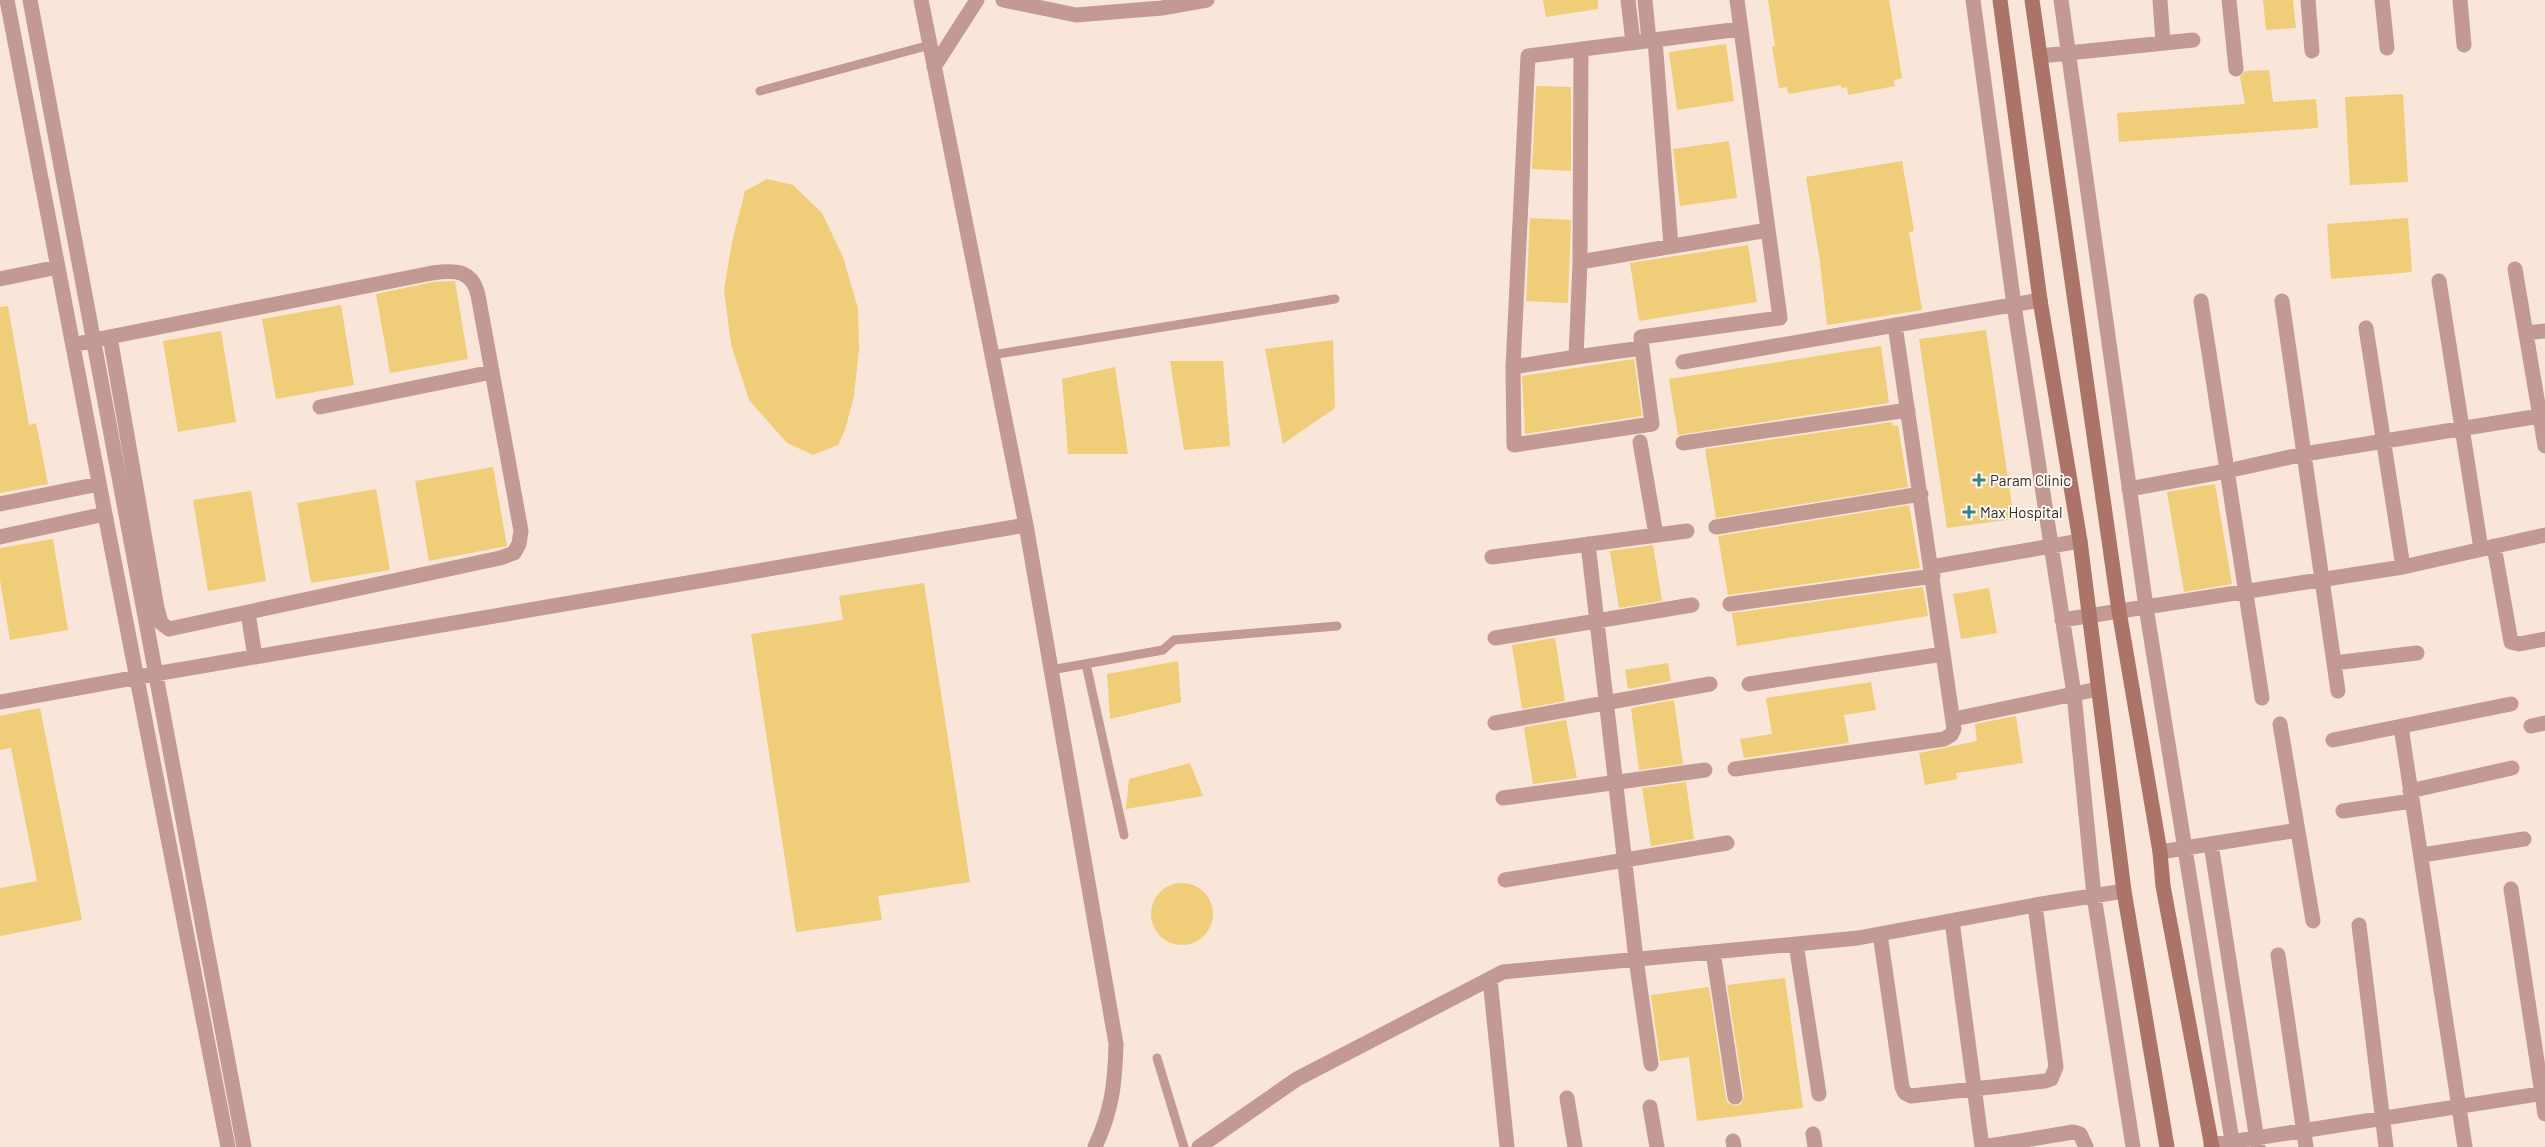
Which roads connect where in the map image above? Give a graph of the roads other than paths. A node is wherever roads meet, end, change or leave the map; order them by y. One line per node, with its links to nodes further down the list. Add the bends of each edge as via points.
1 (7, 0): 37 (street)
2 (30, 0): 51 (street)
3 (921, 0): 24 (street)
4 (977, 0): 31 (street)
5 (1003, 0): 6 (street, via 1076,15 1162,8)
6 (1207, 0)
7 (1628, 0): 22 (street)
8 (1644, 0): 20 (street)
9 (1737, 0): 19 (street)
10 (1973, 0): 45 (street)
11 (2000, 0): 42 (street)
12 (2032, 0): 30 (street)
13 (2061, 0): 29 (street)
14 (2160, 0): 23 (street)
15 (2229, 0): 32 (street)
16 (2308, 0): 28 (street)
17 (2382, 0): 26 (street)
18 (2460, 0): 25 (street)
19 (1740, 29): 20 (street); 34 (street)
20 (1652, 40): 22 (street); 35 (street)
21 (2192, 40): 23 (street)
22 (1633, 42): 27 (street)
23 (2163, 42): 29 (street)
24 (930, 45): 31 (street); 33 (lane)
25 (2464, 45)
26 (2386, 48)
27 (1581, 49): 36 (street); 57 (street, via 1528,56)
28 (2312, 51)
29 (2067, 53): 30 (street); 70 (street)
30 (2040, 56): 92 (street)
31 (934, 67): 54 (street)
32 (2236, 69)
33 (760, 91)
34 (1768, 230): 35 (street); 53 (street, via 1780,318 1641,337)
35 (1671, 246): 36 (street)
36 (1580, 262): 55 (street)
37 (58, 267): 39 (street); 52 (street)
38 (2515, 269): 49 (street)
39 (0, 279)
40 (2440, 281): 62 (street)
41 (1334, 300): 54 (lane)
42 (2040, 300): 45 (street); 80 (street)
43 (2201, 301): 68 (street)
44 (2282, 301): 67 (street)
45 (2014, 305): 46 (street); 82 (street)
46 (1895, 325): 56 (street); 60 (street)
47 (2366, 328): 63 (street)
48 (2545, 331): 49 (street)
49 (2526, 333): 61 (street)
50 (110, 337): 51 (street); 58 (street, via 455,271 463,272 476,286); 93 (street, via 161,623 169,629)
51 (94, 340): 52 (street); 106 (street)
52 (73, 345): 69 (street)
53 (1642, 348): 55 (street); 57 (street, via 1652,424 1514,445)
54 (992, 356): 74 (street)
55 (1576, 357): 57 (street)
56 (1683, 362)
57 (1512, 367)
58 (492, 372): 59 (street); 93 (street, via 521,531 514,553)
59 (320, 406)
60 (1908, 410): 65 (street); 71 (street)
61 (2541, 410): 62 (street); 66 (street)
62 (2462, 428): 63 (street); 83 (street)
63 (2383, 441): 67 (street); 85 (street)
64 (1640, 442): 77 (street)
65 (1683, 442)
66 (2545, 446)
67 (2304, 454): 68 (street); 87 (street)
68 (2227, 471): 70 (street); 88 (street)
69 (99, 484): 72 (street); 73 (street)
70 (2129, 489): 91 (street)
71 (1921, 494): 75 (street); 86 (street)
72 (0, 504)
73 (104, 514): 79 (street); 107 (street)
74 (1026, 525): 102 (street); 105 (street)
75 (1716, 527)
76 (1687, 530): 77 (street)
77 (1656, 535): 81 (street)
78 (2545, 535): 83 (street)
79 (0, 537)
80 (2080, 540): 82 (street); 94 (street)
81 (1588, 544): 84 (street); 96 (street)
82 (2050, 546): 86 (street); 95 (street)
83 (2488, 548): 85 (street); 99 (street, via 2511,642 2519,644)
84 (1492, 558)
85 (2403, 568): 87 (street)
86 (1932, 572): 89 (street); 101 (street)
87 (2322, 580): 88 (street); 103 (street)
88 (2246, 592): 91 (street); 113 (street)
89 (1730, 604)
90 (1692, 605): 96 (street)
91 (2146, 607): 92 (street); 134 (street)
92 (2119, 611): 94 (street); 135 (street)
93 (248, 613): 102 (street)
94 (2089, 616): 95 (street); 110 (street)
95 (2062, 620): 112 (street)
96 (1596, 621): 98 (street); 115 (street)
97 (1336, 626): 104 (lane, via 1174,640 1163,650)
98 (1495, 638)
99 (2545, 639)
100 (2417, 652): 103 (street)
101 (1943, 654): 109 (street); 117 (street)
102 (255, 657): 106 (street)
103 (2334, 663): 111 (street)
104 (1086, 664): 105 (lane); 130 (lane)
105 (1052, 670): 170 (street, via 1116,1044 1115,1089)
106 (155, 674): 107 (street); 169 (street)
107 (138, 677): 114 (street); 168 (street)
108 (1710, 684): 115 (street)
109 (1749, 684)
110 (2098, 690): 112 (street); 140 (street)
111 (2338, 691)
112 (2074, 694): 117 (street); 141 (street)
113 (2262, 698)
114 (0, 702)
115 (1606, 703): 118 (street); 125 (street)
116 (2511, 704): 120 (street)
117 (1954, 719): 123 (street, via 1951,735 1944,739)
118 (1495, 723)
119 (2280, 724): 129 (street)
120 (2400, 726): 121 (street); 126 (street)
121 (2333, 740)
122 (2512, 768): 126 (street)
123 (1735, 769)
124 (1705, 770): 125 (street)
125 (1616, 784): 127 (street); 137 (street)
126 (2411, 796): 128 (street); 136 (street)
127 (1503, 798)
128 (2343, 811)
129 (2298, 830): 133 (street); 144 (street)
130 (1124, 835)
131 (2524, 839): 136 (street)
132 (1727, 844): 137 (street)
133 (2211, 844): 134 (street); 164 (street)
134 (2185, 849): 135 (street); 165 (street)
135 (2160, 852): 167 (street, via 2163,886)
136 (2422, 856): 160 (street)
137 (1625, 860): 138 (street); 150 (street)
138 (1506, 880)
139 (2511, 889): 156 (street)
140 (2124, 891): 141 (street); 179 (street)
141 (2094, 896): 142 (street); 178 (street)
142 (2035, 905): 143 (street); 154 (street, via 2055,1074 2045,1081)
143 (1952, 920): 146 (street); 154 (street)
144 (2313, 920)
145 (2359, 925): 162 (street)
146 (1880, 934): 147 (street); 154 (street, via 1905,1093 1911,1096)
147 (1796, 944): 148 (street); 155 (street)
148 (1714, 952): 150 (street); 157 (street)
149 (2278, 955): 163 (street)
150 (1636, 959): 151 (street, via 1503,972); 153 (street)
151 (1490, 979): 172 (street, via 1297,1079); 173 (street)
152 (1157, 1058): 171 (lane)
153 (1651, 1064)
154 (1974, 1090): 176 (street)
155 (1820, 1094)
156 (2543, 1094): 160 (street); 161 (street)
157 (1735, 1097)
158 (1567, 1098): 174 (street)
159 (1650, 1107): 175 (street)
160 (2459, 1107): 162 (street); 182 (street)
161 (2545, 1114)
162 (2382, 1118): 163 (street); 181 (street)
163 (2304, 1131): 164 (street); 180 (street)
164 (2257, 1143): 165 (street)
165 (2233, 1144): 167 (street)
166 (2008, 1145): 176 (street); 177 (street, via 2073,1132 2080,1134)
167 (2212, 1146)
168 (228, 1147)
169 (244, 1147)
170 (1096, 1147)
171 (1184, 1147)
172 (1199, 1147)
173 (1506, 1147)
174 (1575, 1147)
175 (1657, 1147)
176 (1982, 1147)
177 (2086, 1147)
178 (2133, 1147)
179 (2167, 1147)
180 (2306, 1147)
181 (2386, 1147)
182 (2465, 1147)

